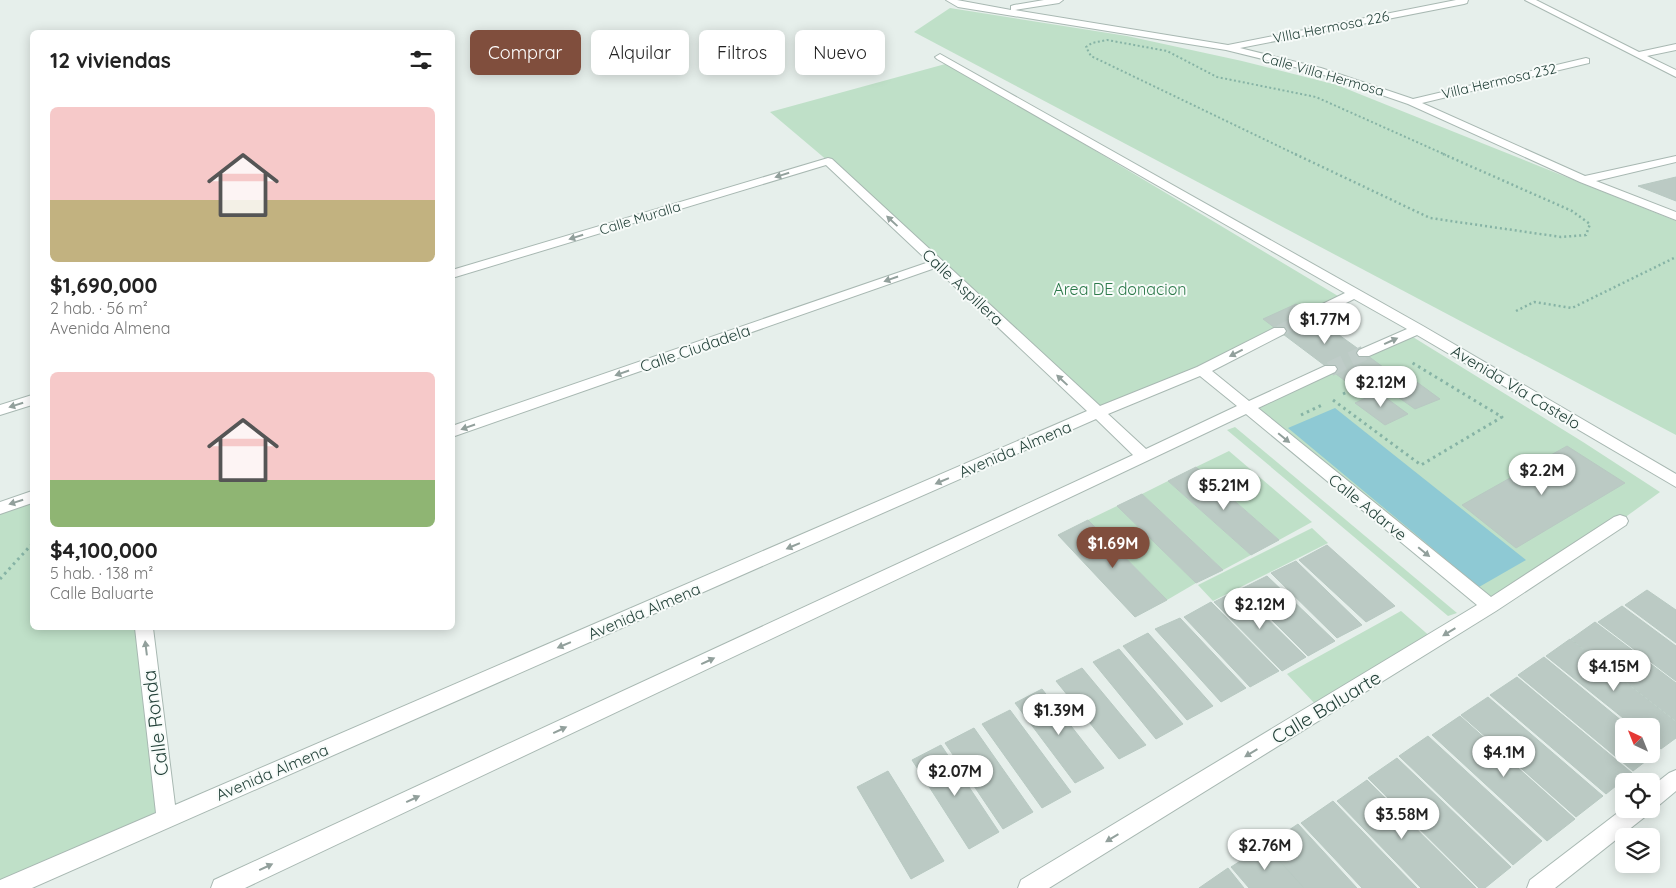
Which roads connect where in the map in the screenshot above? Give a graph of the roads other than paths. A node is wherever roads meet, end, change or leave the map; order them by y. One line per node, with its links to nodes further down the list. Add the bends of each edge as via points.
1 (950, 0): 5 (street, Calle Villa Hermosa)
2 (1059, 0): 5 (street)
3 (1464, 0): 6 (street, VIlla Hermosa 226)
4 (1529, 0): 8 (street)
5 (1002, 11): 6 (street, Calle Villa Hermosa)
6 (1226, 47): 12 (street, Calle Villa Hermosa, via 1318,70)
7 (1676, 47): 8 (street)
8 (1638, 55): 11 (street)
9 (940, 57): 19 (street, Avenida Vía Castelo)
10 (1586, 61): 12 (street, Villa Hermosa 232)
11 (1676, 74)
12 (1412, 102): 15 (street, Calle Villa Hermosa)
13 (1676, 158): 15 (street)
14 (828, 161): 17 (street, Calle Aspillera, one-way to 14); 18 (street, Calle Muralla, one-way to 18)
15 (1584, 180): 16 (street, Calle Villa Hermosa)
16 (1676, 216)
17 (937, 263): 29 (street, Calle Aspillera, one-way to 17); 30 (street, Calle Ciudadela, one-way to 30)
18 (455, 273)
19 (1354, 294): 20 (street); 21 (street, Avenida Vía Castelo)
20 (1311, 315)
21 (1418, 329): 23 (street, one-way to 21); 32 (street, Avenida Vía Castelo)
22 (1279, 332): 25 (street, Avenida Almena, one-way to 25)
23 (1364, 353)
24 (1330, 369): 27 (street)
25 (1202, 370): 27 (street, Calle Adarve); 29 (street, Avenida Almena)
26 (30, 401): 28 (street, one-way to 28)
27 (1246, 408): 31 (street); 36 (street, Calle Adarve, one-way to 36)
28 (0, 410)
29 (1097, 413): 31 (street, Calle Aspillera); 40 (street, Avenida Almena, one-way to 40)
30 (455, 431)
31 (1145, 457): 43 (street, one-way to 31)
32 (1676, 481)
33 (30, 498): 34 (street, one-way to 34)
34 (0, 508)
35 (1620, 521): 36 (street, Calle Baluarte)
36 (1490, 606): 44 (street, Calle Baluarte, one-way to 44)
37 (144, 630): 40 (street, Calle Ronda, one-way to 37)
38 (1676, 779): 39 (street)
39 (1660, 792)
40 (167, 818): 42 (street, Avenida Almena)
41 (1627, 818): 45 (street)
42 (7, 888)
43 (222, 888)
44 (1030, 888)
45 (1538, 888)

